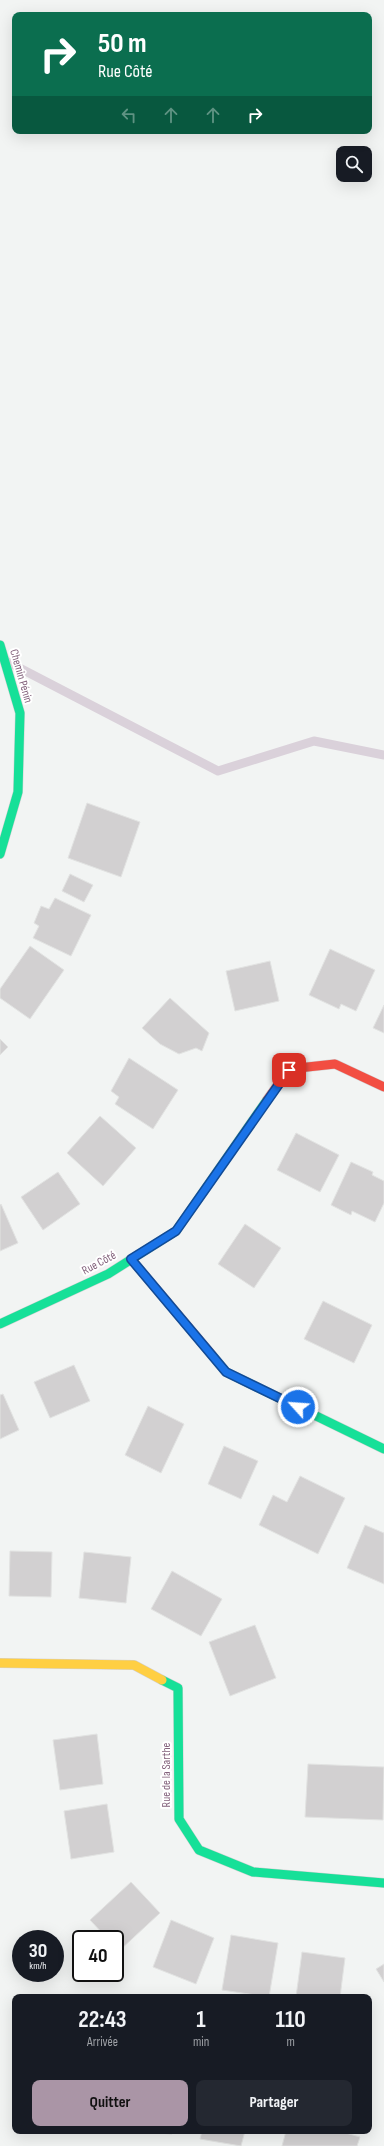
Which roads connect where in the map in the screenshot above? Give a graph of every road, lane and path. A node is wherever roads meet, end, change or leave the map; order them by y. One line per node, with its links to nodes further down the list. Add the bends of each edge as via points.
1 (0, 645): 2 (street, Chemin Pénin, via 20,713 18,792)
2 (0, 854)
3 (384, 1087): 4 (street, Rue Côté, via 335,1064 289,1070 176,1231)
4 (131, 1259): 5 (street, Rue Côté, via 108,1274); 6 (street, via 226,1372)
5 (0, 1324)
6 (384, 1449)
7 (0, 1663): 8 (street, Rue de la Sarthe, via 134,1665 178,1688 179,1819 199,1850 253,1872)
8 (384, 1883)

